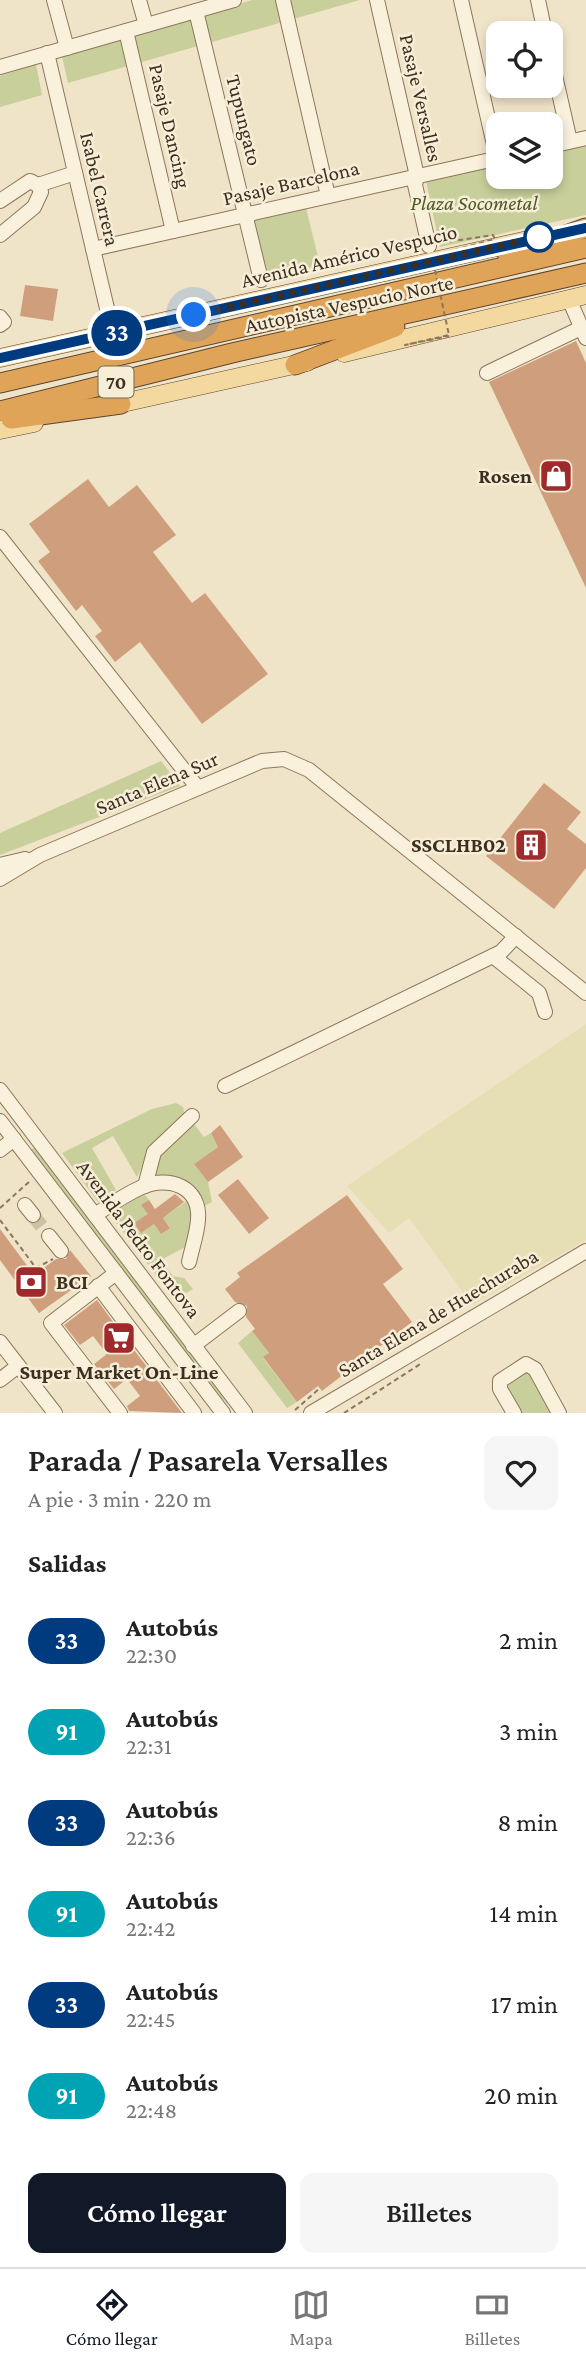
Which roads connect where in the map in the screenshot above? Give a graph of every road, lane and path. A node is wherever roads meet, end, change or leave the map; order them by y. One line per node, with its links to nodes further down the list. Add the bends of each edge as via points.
1 (54, 0): 12 (street)
2 (139, 0): 10 (street)
3 (283, 0): 24 (street)
4 (377, 0): 22 (street, Pasaje Versalles)
5 (461, 0): 16 (street)
6 (538, 0): 9 (street)
7 (224, 1): 8 (street)
8 (196, 11): 10 (street); 26 (street, Tupungato)
9 (542, 21)
10 (146, 25): 11 (street)
11 (126, 31): 12 (street); 28 (street, Pasaje Dancing)
12 (67, 48): 13 (street)
13 (47, 53): 14 (street); 21 (street, Isabel Carrera)
14 (0, 67)
15 (560, 98): 18 (street)
16 (487, 112)
17 (586, 138): 18 (street)
18 (570, 141): 19 (street)
19 (563, 143)
20 (486, 161): 22 (street, Pasaje Barcelona)
21 (75, 173): 23 (street); 32 (street, Isabel Carrera)
22 (417, 176): 24 (street, Pasaje Barcelona); 30 (street, Pasaje Versalles, via 415,186)
23 (38, 185): 25 (street, via 23,184); 29 (street, via 41,198)
24 (328, 197): 26 (street, Pasaje Barcelona)
25 (0, 201)
26 (246, 215): 28 (street, Pasaje Barcelona); 34 (street, Tupungato)
27 (586, 228): 35 (highway); 41 (main road, Avenida Américo Vespucio)
28 (173, 231): 32 (street, Pasaje Barcelona)
29 (0, 235)
30 (431, 245): 42 (path, bridge, via 493,235 495,239 432,257 449,335 405,345)
31 (586, 248): 35 (highway, Autopista Vespucio Norte / 70)
32 (93, 249): 41 (street, Isabel Carrera)
33 (586, 273): 37 (highway, Autopista Vespucio Norte / 70)
34 (261, 280)
35 (418, 287): 46 (highway, Autopista Vespucio Norte / 70)
36 (578, 297): 40 (street); 44 (main road)
37 (462, 302): 44 (highway); 48 (highway, Autopista Vespucio Norte / 70)
38 (0, 317): 39 (street, via 4,322)
39 (0, 325)
40 (584, 333): 45 (street)
41 (113, 334): 43 (main road, Avenida Américo Vespucio)
42 (449, 336)
43 (0, 358)
44 (295, 365): 47 (main road)
45 (487, 373)
46 (0, 383)
47 (121, 404): 49 (highway); 50 (main road)
48 (0, 411)
49 (0, 420)
50 (0, 430)
51 (0, 537): 52 (street)
52 (198, 788): 53 (street, Santa Elena Sur); 56 (street, Santa Elena Sur, via 262,761 293,761)
53 (40, 855): 54 (street, Santa Elena Sur); 55 (street, Santa Elena Sur)
54 (0, 865)
55 (0, 879)
56 (516, 936): 57 (street); 58 (street)
57 (493, 956): 59 (street, via 539,993); 60 (street)
58 (586, 993)
59 (545, 1012)
60 (225, 1086)
61 (0, 1090): 69 (street, Avenida Pedro Fontova)
62 (192, 1116): 67 (street, via 154,1152)
63 (0, 1121): 64 (street, Avenida Pedro Fontova)
64 (14, 1139): 65 (street); 75 (street, Avenida Pedro Fontova)
65 (0, 1150)
66 (33, 1178): 68 (path)
67 (145, 1186): 69 (street); 74 (street, via 176,1183 194,1196 198,1218)
68 (0, 1208)
69 (95, 1215): 79 (street, Avenida Pedro Fontova)
70 (0, 1220): 73 (path, via 36,1268)
71 (49, 1236): 73 (street)
72 (586, 1251): 89 (street, Santa Elena de Huechuraba)
73 (62, 1252)
74 (189, 1262)
75 (116, 1273): 76 (street); 87 (street, Avenida Pedro Fontova)
76 (98, 1286): 85 (street, via 53,1320 52,1326); 86 (street)
77 (239, 1311): 79 (street)
78 (0, 1342): 80 (street)
79 (194, 1346): 88 (street, Avenida Pedro Fontova)
80 (18, 1366): 81 (street); 84 (street)
81 (0, 1380)
82 (320, 1388): 83 (path)
83 (295, 1410)
84 (55, 1413)
85 (120, 1413)
86 (194, 1413)
87 (223, 1413)
88 (245, 1413)
89 (311, 1413)
90 (514, 1413): 91 (street, via 499,1381 526,1364 535,1369)
91 (559, 1413)

